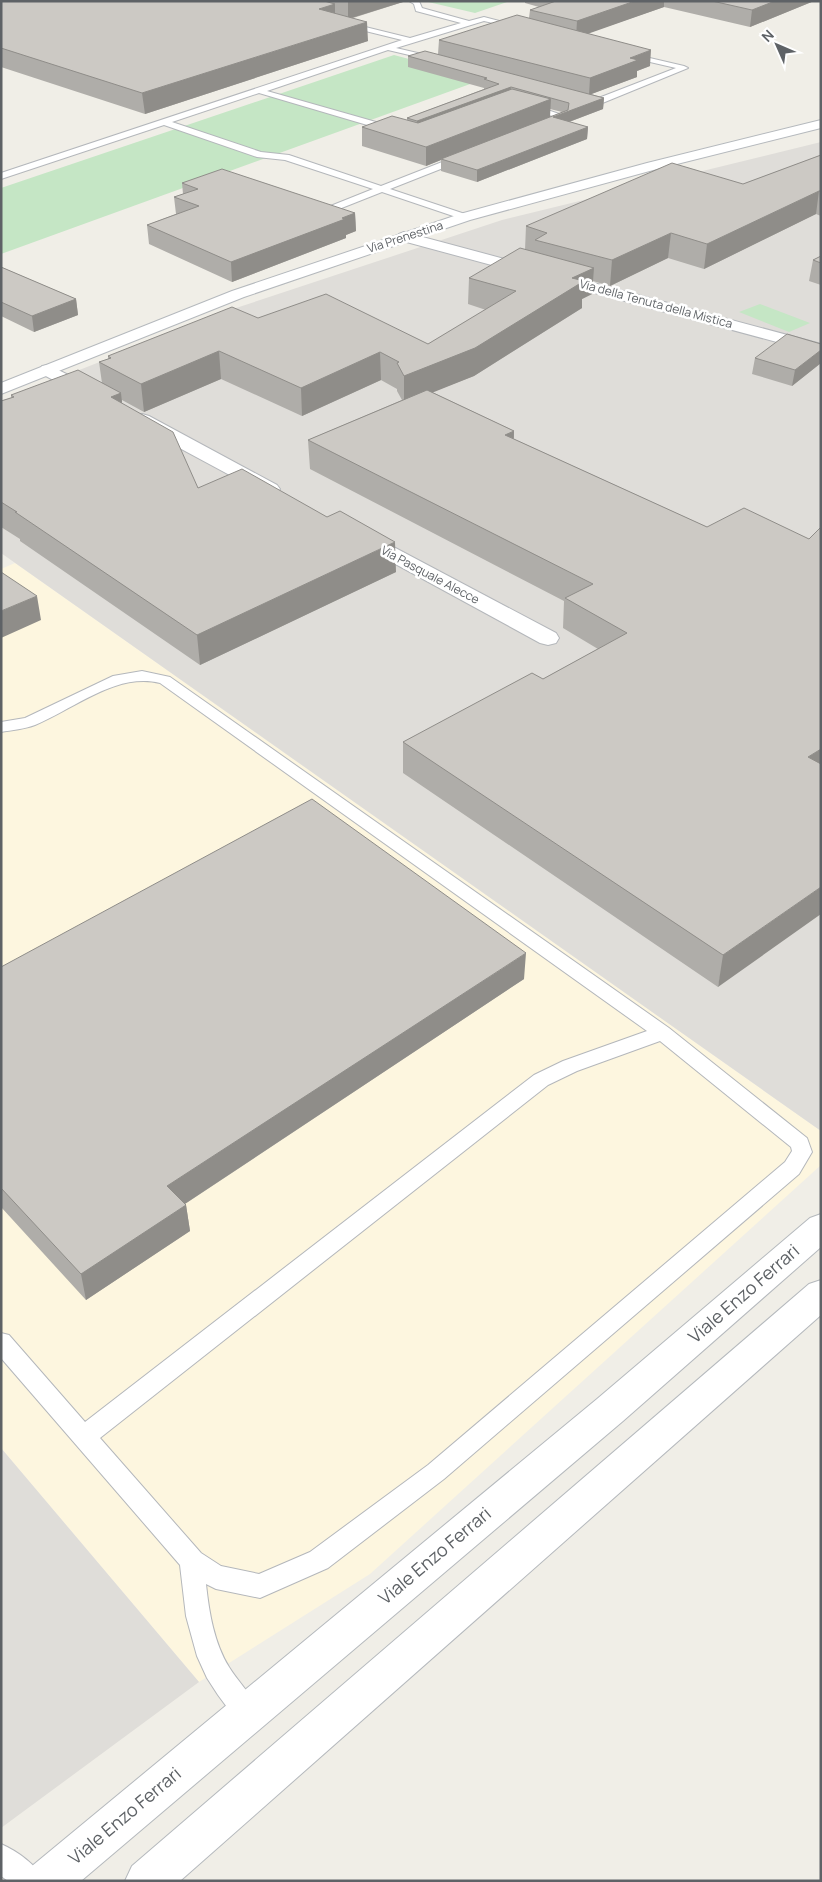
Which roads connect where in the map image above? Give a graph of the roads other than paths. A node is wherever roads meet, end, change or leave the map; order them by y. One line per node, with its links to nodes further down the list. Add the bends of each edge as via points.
1 (412, 1): 3 (lane, via 418,3 419,9)
2 (336, 21): 5 (lane)
3 (470, 23): 4 (lane, via 484,19); 5 (lane)
4 (532, 30)
5 (410, 40): 6 (lane)
6 (388, 48): 8 (lane); 9 (lane)
7 (617, 51): 10 (lane, via 684,68 598,102)
8 (446, 63)
9 (259, 91): 12 (lane); 15 (lane)
10 (569, 95)
11 (520, 104): 14 (lane, via 564,117)
12 (164, 122): 17 (lane); 18 (lane, via 260,155 286,157)
13 (821, 124): 20 (street, Via Prenestina)
14 (537, 128)
15 (408, 134)
16 (473, 153): 18 (lane)
17 (1, 176)
18 (381, 189): 19 (lane); 20 (lane)
19 (331, 209)
20 (465, 217): 21 (street, Via Prenestina)
21 (404, 237): 22 (street, Via della Tenuta della Mistica); 23 (street, Via Prenestina, via 238,294)
22 (821, 349)
23 (48, 370): 24 (street, Via Prenestina); 25 (street)
24 (1, 389)
25 (110, 403)
26 (127, 412): 27 (street)
27 (285, 497)
28 (346, 530): 29 (street, Via Pasquale Alecce)
29 (548, 638)
30 (1, 727): 31 (lane, via 29,722 118,679 143,675 165,680)
31 (662, 1033): 35 (lane, via 570,1066 541,1080); 36 (lane, via 800,1144 802,1152 792,1168 436,1472 319,1560 260,1586 216,1578)
32 (821, 1228): 37 (street, Viale Enzo Ferrari)
33 (821, 1294): 41 (street)
34 (1, 1342): 35 (lane)
35 (84, 1437): 36 (lane)
36 (192, 1560): 37 (lane, via 194,1599 206,1646 217,1670)
37 (247, 1713): 40 (street, Viale Enzo Ferrari)
38 (1, 1858): 39 (lane)
39 (30, 1881)
40 (47, 1881)
41 (147, 1881)

